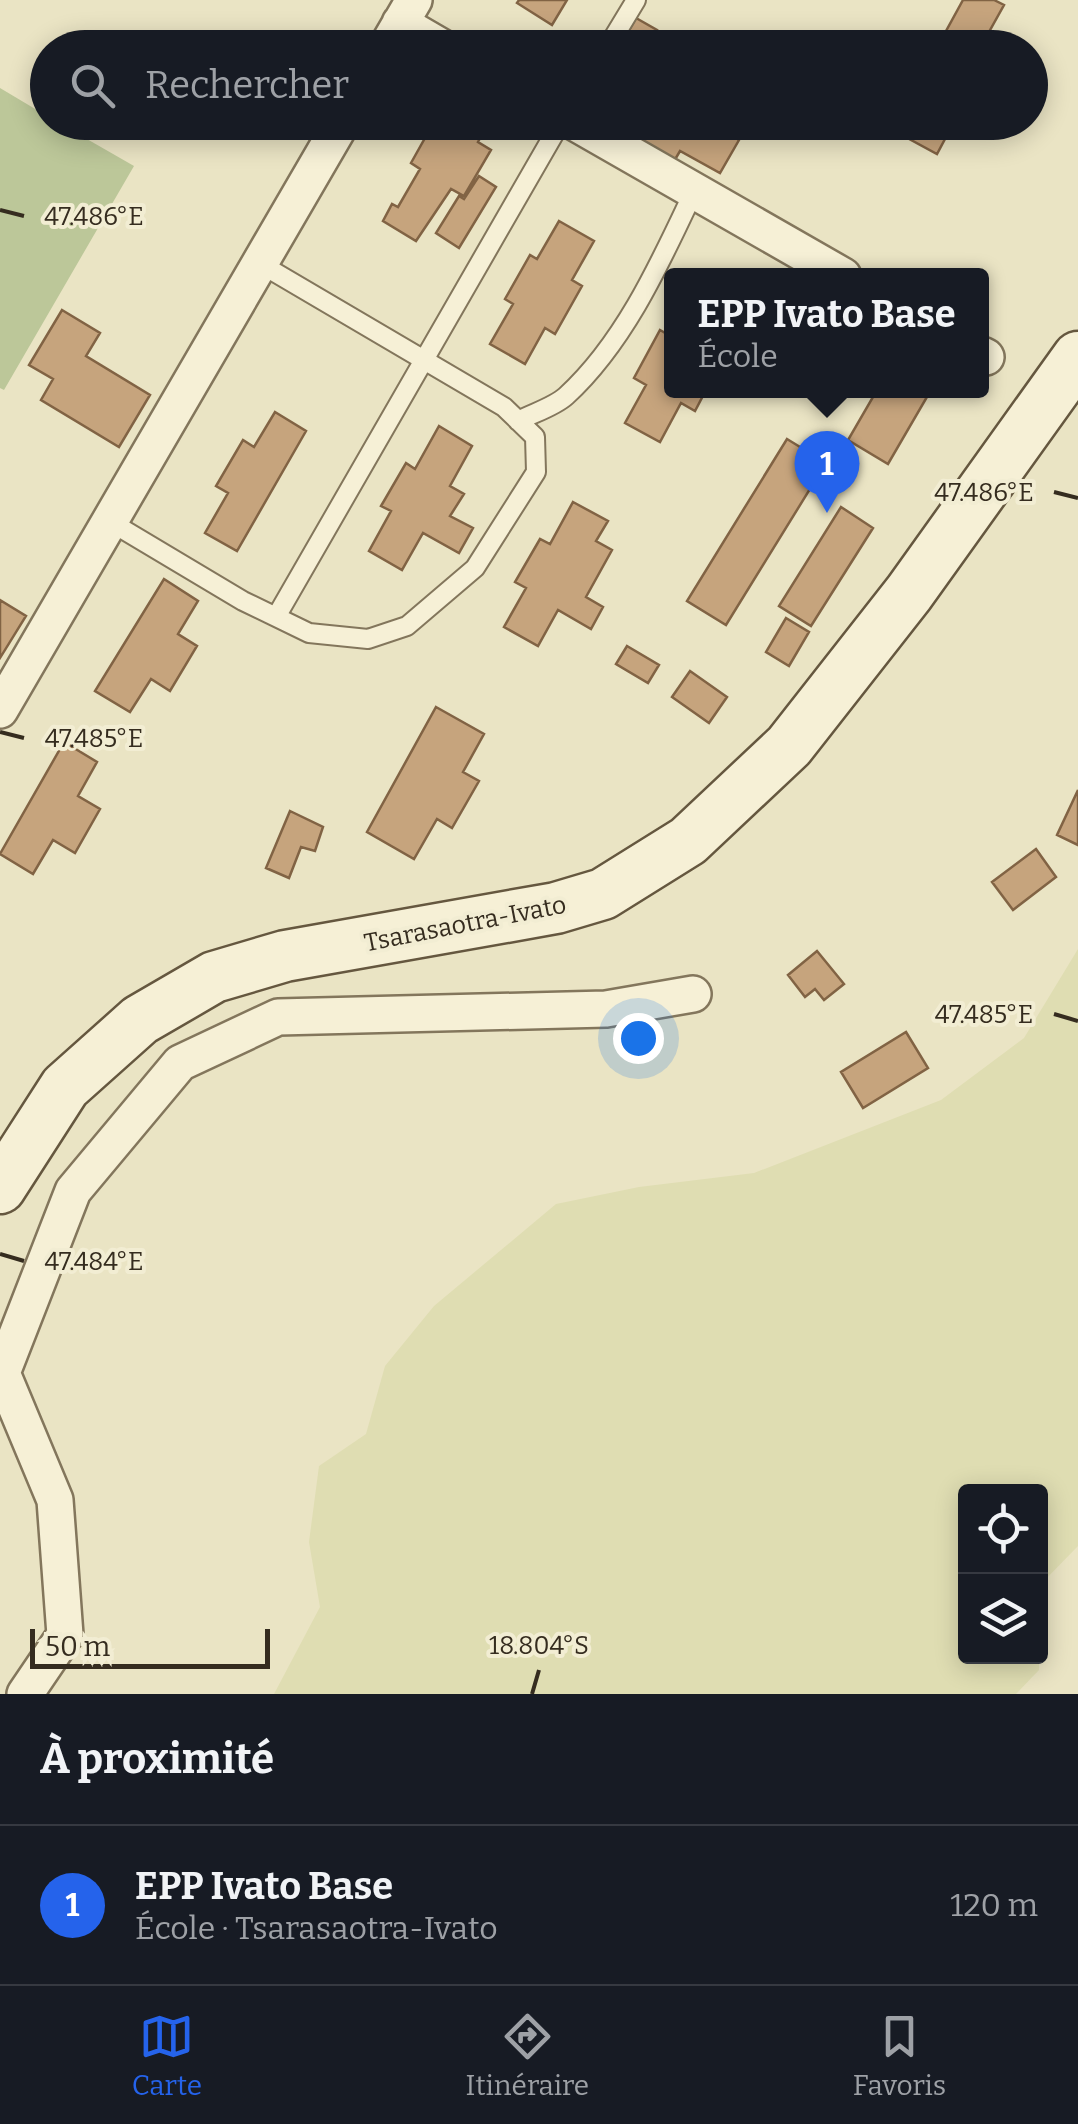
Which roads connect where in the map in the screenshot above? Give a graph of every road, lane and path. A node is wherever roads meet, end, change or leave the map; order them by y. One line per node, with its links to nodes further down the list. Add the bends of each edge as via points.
1 (636, 0): 2 (lane)
2 (618, 30)
3 (331, 140): 7 (street)
4 (551, 140): 10 (lane)
5 (605, 140): 6 (street)
6 (694, 191): 8 (street); 11 (lane, via 605,354 564,399)
7 (259, 263): 10 (lane); 12 (street)
8 (829, 268)
9 (1078, 357): 16 (main road, Tsarasaotra-Ivato, via 909,593 789,746 688,841 603,894 556,908 285,956 214,978 140,1020 65,1087)
10 (425, 360): 11 (lane); 13 (lane)
11 (518, 421): 13 (lane, via 535,437 536,472 475,568 407,626 368,639 309,633)
12 (109, 521): 13 (lane); 14 (street)
13 (276, 617)
14 (0, 710)
15 (692, 994): 17 (street, via 606,1009 278,1016 180,1063 73,1191 2,1373 54,1500 66,1636)
16 (0, 1188)
17 (25, 1694)

